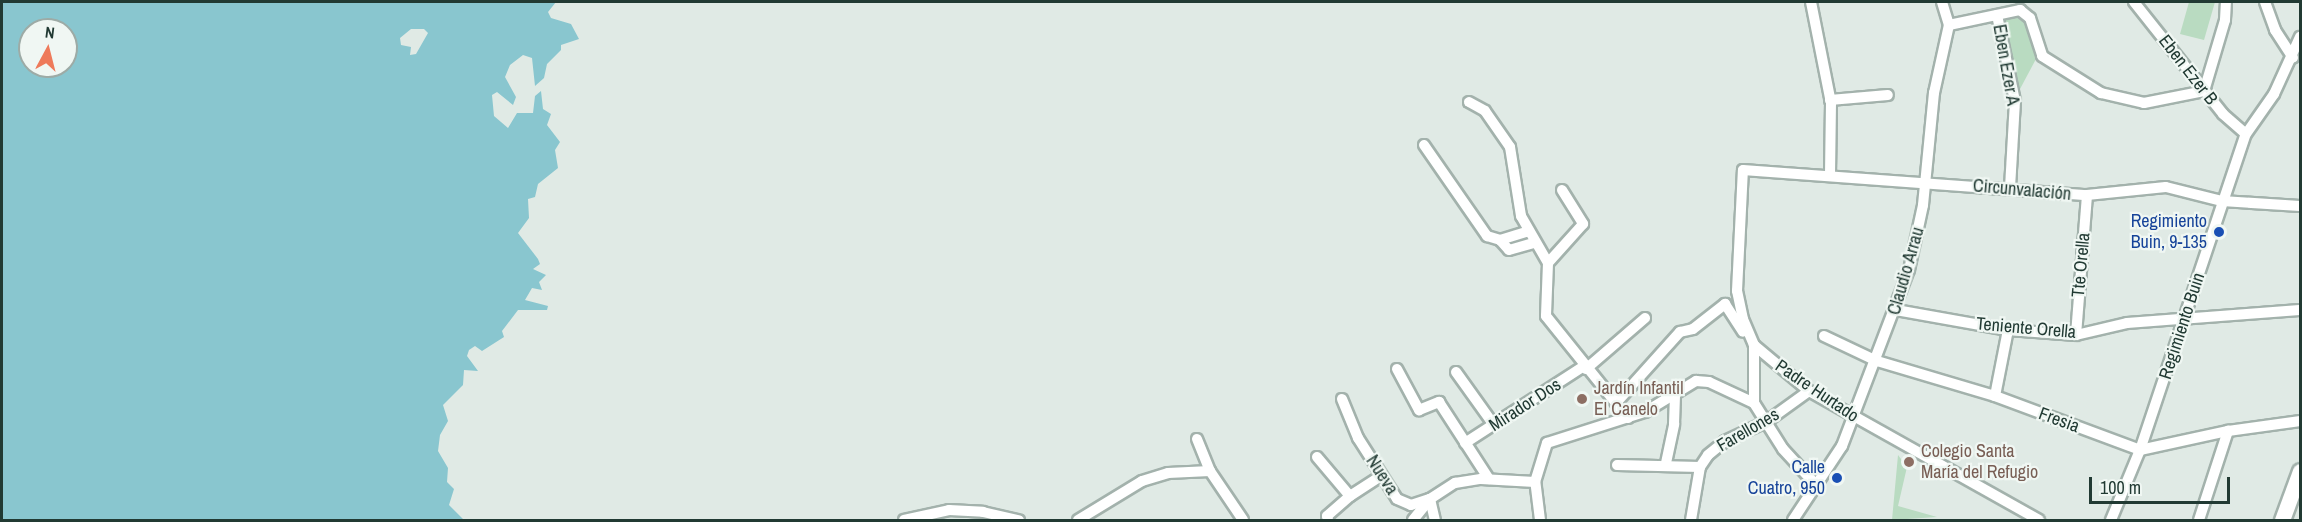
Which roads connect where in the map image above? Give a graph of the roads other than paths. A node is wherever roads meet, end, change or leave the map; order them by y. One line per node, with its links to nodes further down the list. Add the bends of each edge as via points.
1 (1811, 2): 13 (street)
2 (1942, 2): 8 (street, Claudio Arrau)
3 (2134, 2): 11 (street, Eben Ezer B)
4 (2226, 2): 11 (street, via 2225,20)
5 (2265, 2): 10 (street, via 2275,30)
6 (2021, 6): 7 (street, Eben Ezer A); 11 (street, via 2030,18 2042,56 2101,93 2144,103)
7 (1997, 15): 8 (street, Eben Ezer A); 19 (street, Eben Ezer A, via 2015,101)
8 (1949, 25): 18 (street, Claudio Arrau, via 1934,93)
9 (2301, 37): 10 (street, Regimiento Buin)
10 (2293, 58): 15 (street, Regimiento Buin)
11 (2204, 91): 15 (street, Eben Ezer B)
12 (1888, 95): 13 (street)
13 (1830, 100): 17 (street)
14 (1469, 102): 24 (street, via 1485,111 1510,147 1519,208)
15 (2246, 134): 22 (street, Regimiento Buin)
16 (1424, 145): 25 (street, via 1480,229)
17 (1830, 175): 18 (street, Circunvalación); 35 (street, Circunvalación, via 1743,170 1737,291)
18 (1925, 182): 19 (street, Circunvalación); 28 (street, Claudio Arrau, via 1915,249)
19 (2010, 188): 21 (street, Circunvalación)
20 (1562, 190): 27 (street, via 1583,224)
21 (2087, 195): 22 (street, Circunvalación, via 2166,188); 33 (street, Tte Orella)
22 (2222, 201): 23 (street, Circunvalación); 31 (street, Regimiento Buin)
23 (2301, 206)
24 (1527, 232): 25 (street); 26 (street)
25 (1500, 240): 26 (street, via 1509,250)
26 (1533, 243): 27 (street)
27 (1548, 263): 37 (street, via 1546,316)
28 (1896, 310): 32 (street, Teniente Orella); 36 (street, Claudio Arrau)
29 (2301, 310): 31 (street, Teniente Orella)
30 (1645, 318): 37 (street, Mirador Dos)
31 (2184, 321): 33 (street, Teniente Orella, via 2127,323); 54 (street, Regimiento Buin)
32 (2008, 330): 33 (street, Teniente Orella); 42 (street)
33 (2076, 335)
34 (1824, 336): 36 (street, Fresia)
35 (1752, 340): 40 (street, Padre Hurtado); 44 (street, Padre Hurtado, via 1725,304 1693,329 1680,332); 45 (street)
36 (1877, 361): 42 (street, Fresia); 46 (street, Claudio Arrau)
37 (1585, 368): 44 (street); 50 (street, Mirador Dos)
38 (1397, 369): 53 (street, via 1419,410 1439,402)
39 (1456, 372): 50 (street)
40 (1809, 391): 46 (street, Padre Hurtado); 49 (street, Farellones)
41 (1675, 393): 45 (street, via 1690,382 1702,381); 47 (street); 56 (street)
42 (1995, 396): 54 (street, Fresia)
43 (1341, 399): 61 (street, Nueva)
44 (1616, 403): 47 (street)
45 (1754, 404): 49 (street)
46 (1855, 417): 64 (street, Claudio Arrau); 78 (street, Padre Hurtado)
47 (1628, 418): 63 (street, via 1550,440 1542,449)
48 (2301, 420): 51 (street)
49 (1766, 422): 58 (street, Farellones, via 1719,445); 64 (street, via 1788,456)
50 (1494, 425): 53 (street, Mirador Dos)
51 (2228, 431): 54 (street); 80 (street)
52 (1197, 439): 59 (street)
53 (1465, 442): 62 (street)
54 (2140, 450): 79 (street, Regimiento Buin)
55 (1317, 457): 65 (street)
56 (1666, 463): 57 (street, Farellones); 58 (street, Farellones)
57 (1617, 465)
58 (1700, 467): 76 (street)
59 (1210, 471): 70 (street, via 1175,472 1142,481); 71 (street)
60 (2301, 471): 81 (main road)
61 (1381, 476): 65 (street); 66 (street, Nueva, via 1402,504)
62 (1489, 479): 63 (street); 66 (street, via 1455,483)
63 (1535, 482): 75 (street)
64 (1817, 486): 77 (street, Claudio Arrau)
65 (1350, 496): 72 (street, via 1327,516)
66 (1430, 499): 73 (street); 74 (street)
67 (922, 519): 68 (street); 69 (street, via 949,510)
68 (904, 520)
69 (1019, 520)
70 (1078, 520)
71 (1243, 520)
72 (1329, 520)
73 (1413, 520)
74 (1435, 520)
75 (1540, 520)
76 (1691, 520)
77 (1793, 520)
78 (2039, 520)
79 (2111, 520)
80 (2199, 520)
81 (2282, 520)

